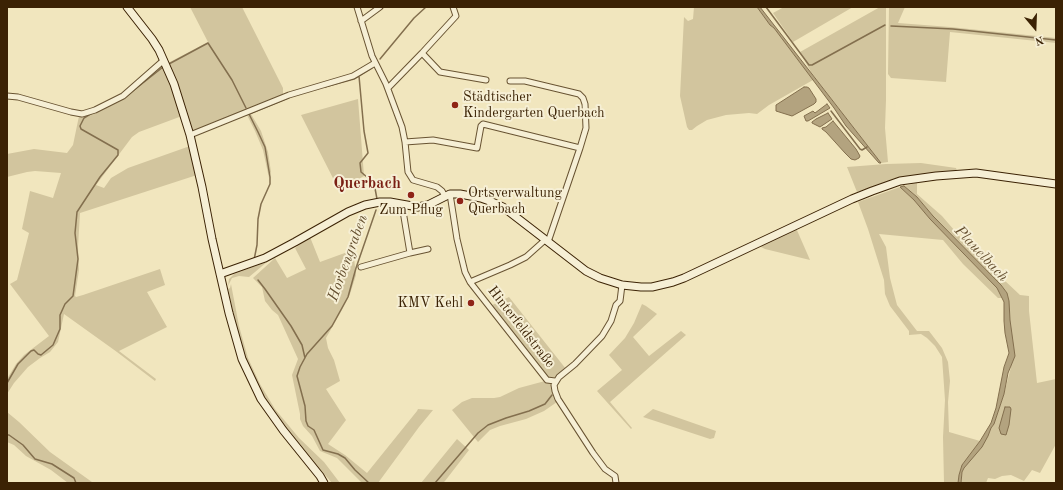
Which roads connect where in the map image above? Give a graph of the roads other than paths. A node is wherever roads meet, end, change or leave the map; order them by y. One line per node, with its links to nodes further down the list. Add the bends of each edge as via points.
1 (127, 7): 7 (street, via 152,39)
2 (357, 7): 5 (street)
3 (380, 7): 5 (street)
4 (453, 7): 6 (street, via 456,16)
5 (361, 21): 8 (street)
6 (422, 53): 9 (street, via 440,72); 11 (street)
7 (164, 60): 12 (street, via 123,96 82,114); 13 (street)
8 (375, 63): 11 (street); 13 (street, via 353,76 289,95)
9 (486, 80)
10 (510, 81): 15 (street, via 525,81 579,94 584,98 586,128)
11 (388, 88): 14 (street)
12 (7, 96)
13 (190, 135): 23 (street)
14 (405, 142): 15 (street, via 433,140 477,148 483,124); 17 (street, via 408,172 413,180 437,187)
15 (580, 148): 19 (street)
16 (1056, 184): 25 (street, via 976,173 900,181 852,199 673,282 652,287)
17 (447, 195): 18 (street, via 428,205); 19 (street, via 460,194 492,202 507,210); 24 (street, Hinterfeldstraße, via 456,239)
18 (402, 205): 21 (street); 23 (street, via 385,202 365,205 265,258)
19 (546, 241): 24 (street, via 526,257); 25 (street, via 586,271)
20 (428, 249): 21 (street)
21 (410, 253): 22 (street)
22 (361, 267)
23 (220, 274): 27 (street, via 236,339 252,381 271,414)
24 (470, 282): 26 (street, Hinterfeldstraße, via 547,380)
25 (622, 285): 26 (street, via 620,301 602,336)
26 (555, 381): 28 (street, Hinterfeldstraße, via 554,388 558,399 593,453 605,469 615,476)
27 (324, 483)
28 (616, 483)

